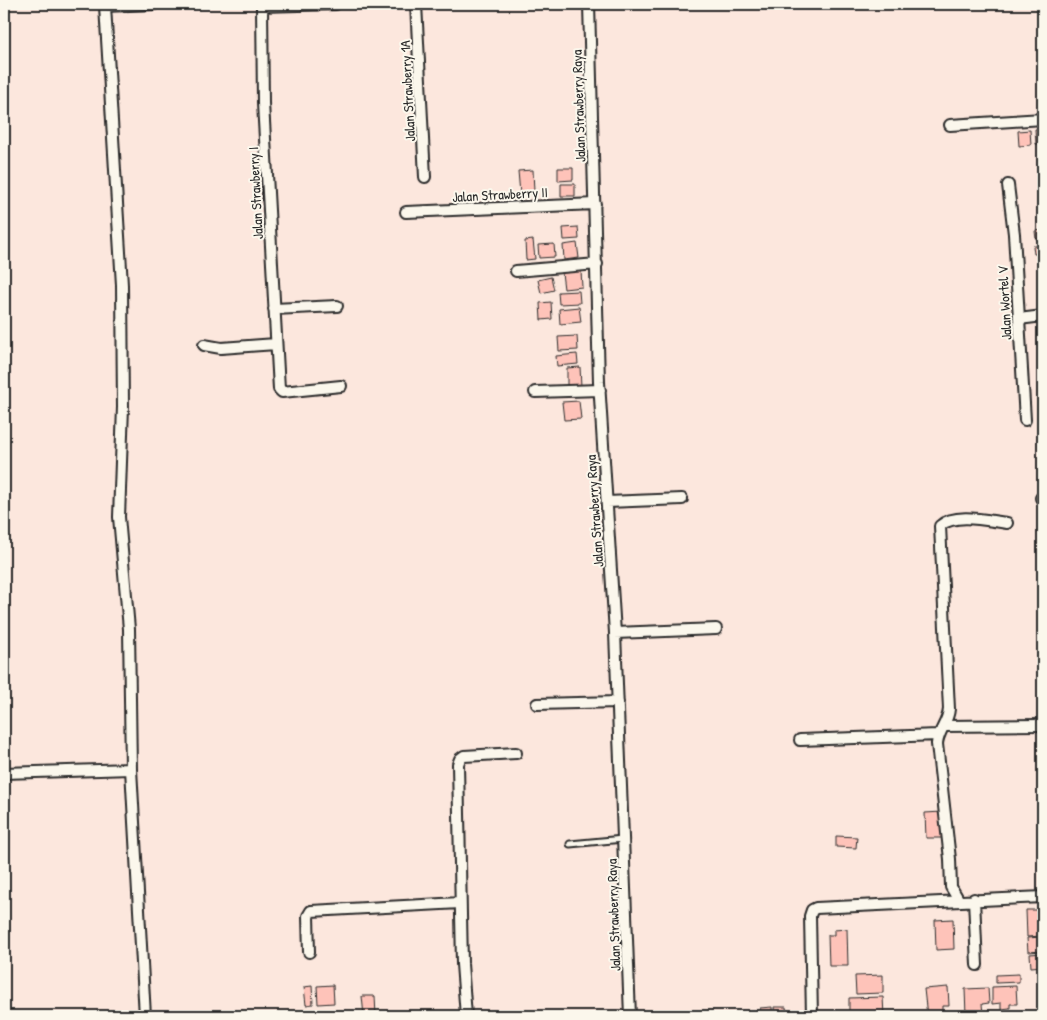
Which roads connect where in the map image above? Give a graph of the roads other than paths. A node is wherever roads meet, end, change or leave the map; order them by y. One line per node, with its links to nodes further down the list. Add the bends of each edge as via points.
1 (154, 4): 36 (street, via 105,6 122,286 123,407 119,517 129,629)
2 (336, 4): 5 (street, Jalan Strawberry I)
3 (416, 4): 8 (street, Jalan Strawberry 1A)
4 (588, 4): 10 (street, Jalan Strawberry Raya)
5 (262, 5): 15 (street, Jalan Strawberry I, via 263,103)
6 (1043, 119): 7 (street)
7 (950, 125)
8 (424, 177)
9 (1008, 185): 17 (street, Jalan Wortel V)
10 (595, 204): 11 (street, Jalan Strawberry II); 12 (street, Jalan Strawberry Raya)
11 (406, 212)
12 (597, 264): 13 (street); 21 (street, Jalan Strawberry Raya)
13 (516, 271)
14 (337, 306): 15 (street)
15 (274, 309): 18 (street, Jalan Strawberry I)
16 (1043, 316): 17 (street)
17 (1019, 319): 23 (street, Jalan Wortel V)
18 (276, 344): 19 (street, via 221,348); 20 (street, Jalan Strawberry I, via 278,381 282,392)
19 (204, 345)
20 (340, 386)
21 (600, 390): 22 (street); 25 (street, Jalan Strawberry Raya)
22 (535, 392)
23 (1025, 420)
24 (682, 498): 25 (street)
25 (607, 502): 28 (street, Jalan Strawberry Raya)
26 (1007, 523): 32 (street, via 961,519 947,520 940,526 949,709)
27 (716, 629): 28 (street)
28 (615, 633): 29 (street, Jalan Strawberry Raya)
29 (618, 702): 30 (street); 38 (street, Jalan Strawberry Raya)
30 (537, 704)
31 (1043, 725): 32 (street)
32 (944, 726): 33 (street)
33 (938, 735): 34 (street); 41 (street, via 951,887)
34 (800, 740)
35 (516, 752): 43 (street, via 460,758)
36 (131, 769): 37 (street); 46 (street)
37 (4, 773)
38 (623, 839): 39 (lane); 48 (street, Jalan Strawberry Raya)
39 (570, 844)
40 (1043, 897): 42 (street)
41 (958, 899): 42 (street); 49 (street, via 812,910)
42 (974, 899): 45 (street)
43 (460, 903): 44 (street, via 311,911 308,916); 47 (street)
44 (310, 952)
45 (977, 965)
46 (145, 1016)
47 (466, 1016)
48 (630, 1016)
49 (812, 1016)

